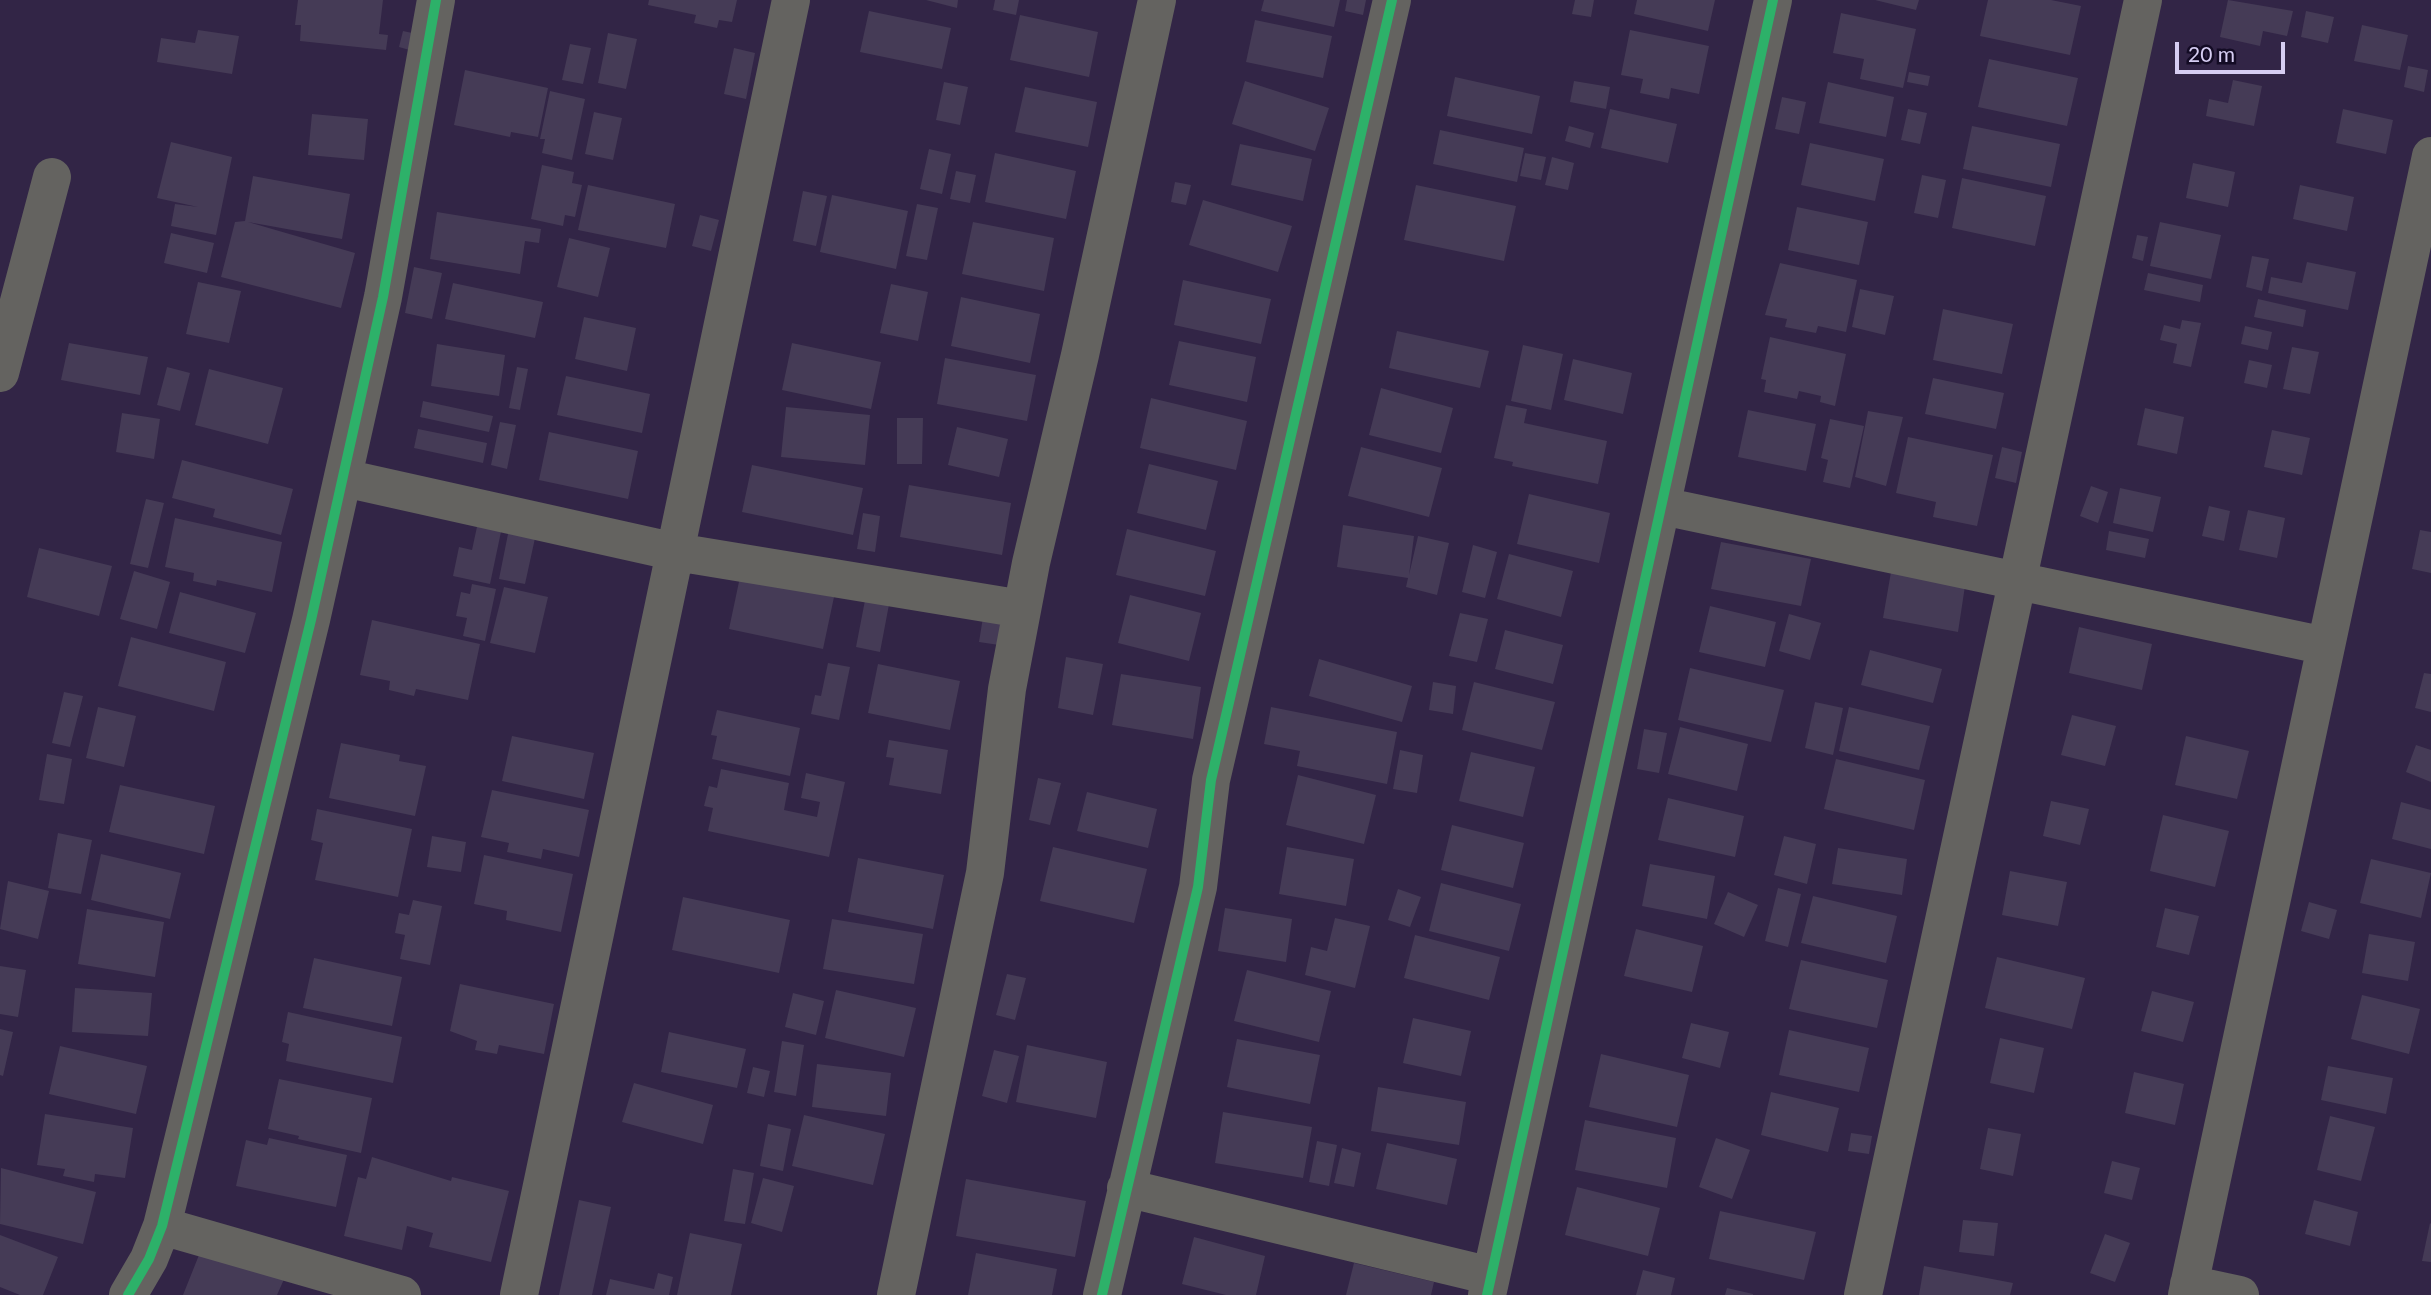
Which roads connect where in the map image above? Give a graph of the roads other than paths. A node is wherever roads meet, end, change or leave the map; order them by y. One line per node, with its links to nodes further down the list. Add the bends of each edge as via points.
1 (436, 0): 11 (street, via 383,297)
2 (791, 0): 13 (street)
3 (1157, 0): 15 (street)
4 (1392, 0): 17 (street, via 1214,766 1198,887)
5 (1773, 0): 12 (street)
6 (2143, 0): 14 (street)
7 (2431, 156): 9 (street)
8 (52, 177): 10 (street)
9 (2416, 296): 16 (street)
10 (0, 373)
11 (344, 478): 13 (street); 18 (street)
12 (1662, 506): 14 (street); 19 (street)
13 (676, 552): 15 (street); 23 (street)
14 (2017, 579): 16 (street); 26 (street)
15 (1022, 609): 24 (street, via 1007,689 985,873)
16 (2326, 646): 20 (street)
17 (1126, 1188): 19 (street); 25 (street)
18 (162, 1226): 21 (street); 22 (street)
19 (1489, 1286)
20 (2188, 1290): 27 (street)
21 (128, 1295)
22 (402, 1295)
23 (519, 1295)
24 (897, 1295)
25 (1102, 1295)
26 (1863, 1295)
27 (2240, 1295)

